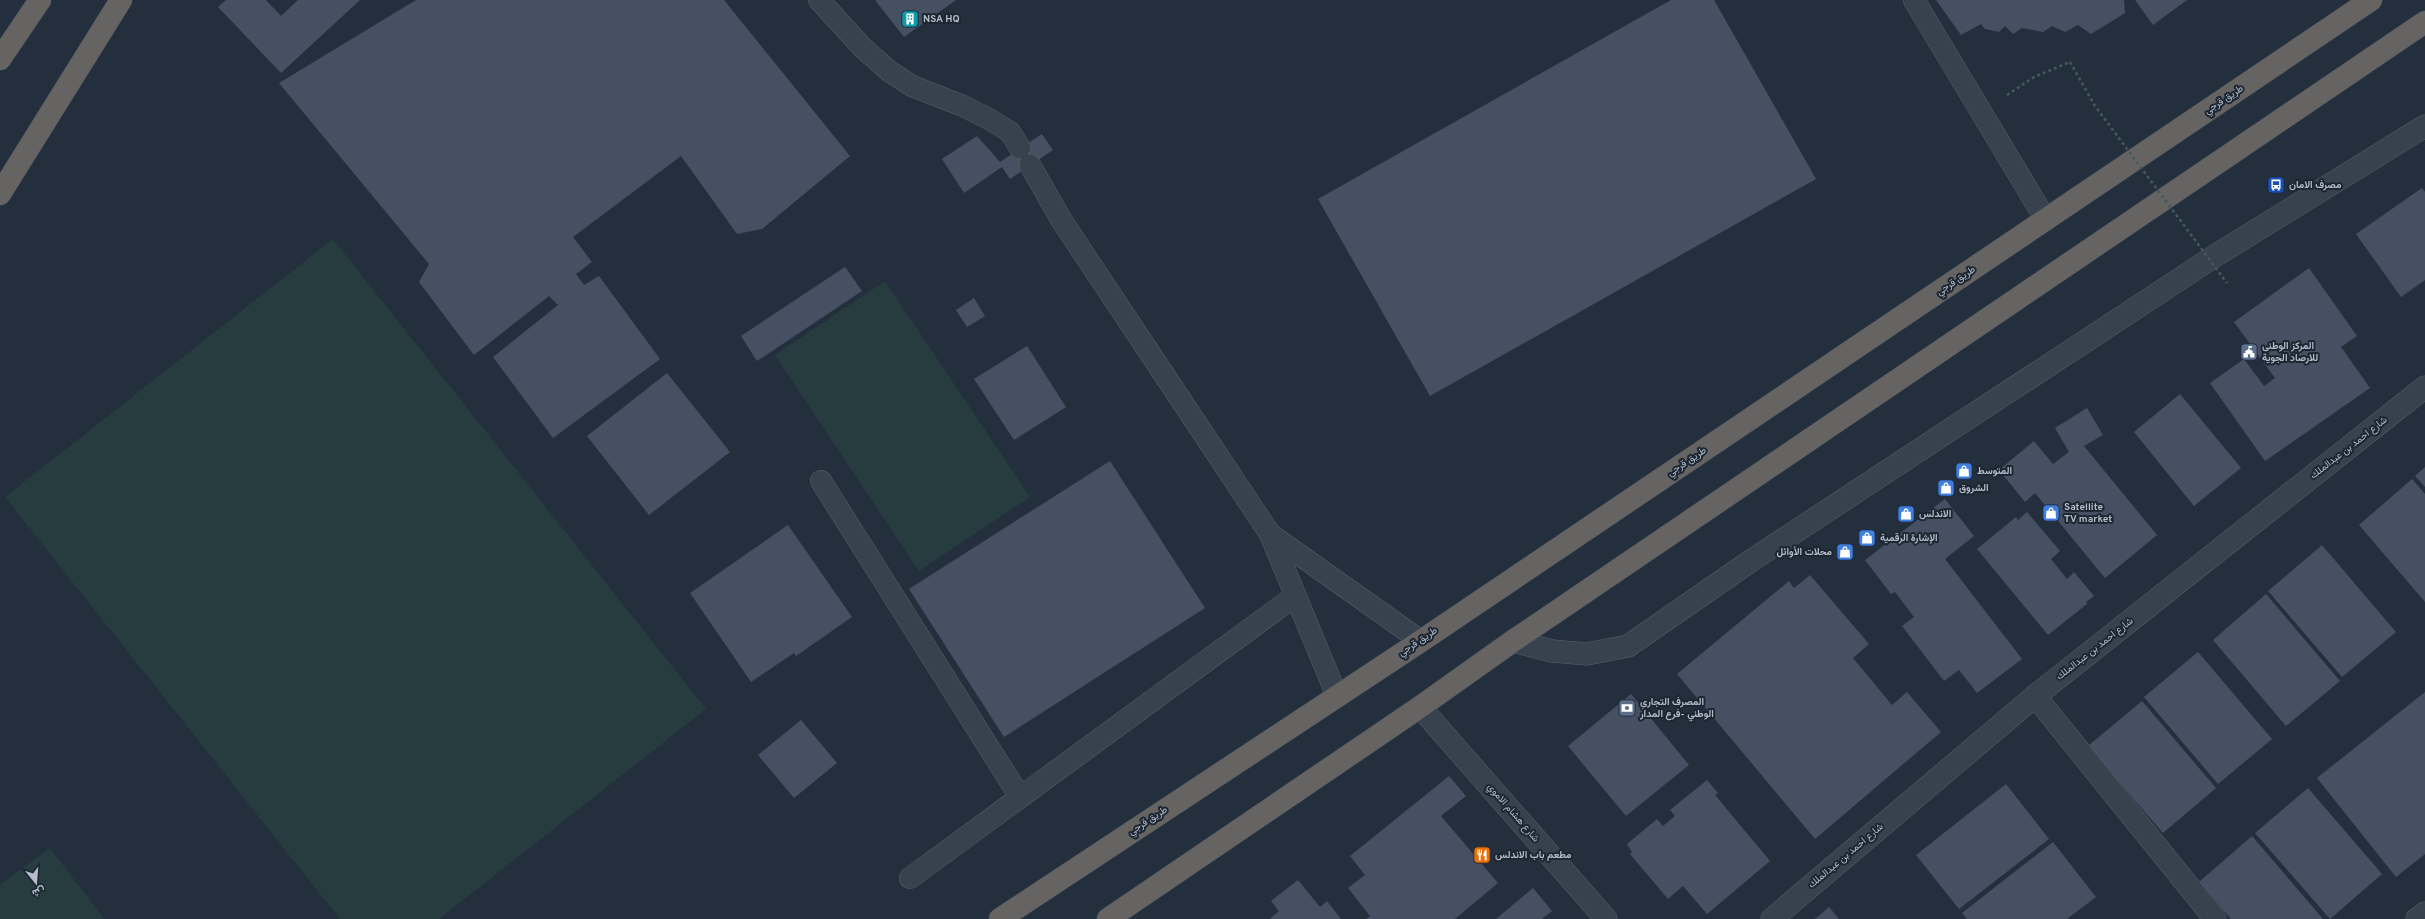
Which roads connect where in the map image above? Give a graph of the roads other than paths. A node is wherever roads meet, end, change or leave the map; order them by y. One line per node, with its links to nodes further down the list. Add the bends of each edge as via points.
1 (40, 0): 7 (highway)
2 (121, 0): 9 (highway)
3 (820, 0): 13 (lane, via 863,48 889,71 912,86 963,106 1010,132 1062,221)
4 (1914, 0): 10 (lane)
5 (2371, 0): 10 (highway, طريق قرجي)
6 (2425, 22): 16 (highway)
7 (0, 59)
8 (2425, 126): 16 (street, via 2199,267 1752,560 1628,646 1587,654 1552,651)
9 (0, 194)
10 (2046, 220): 15 (highway, طريق قرجي)
11 (2425, 387): 18 (street, شارع احمد بن عبدالملك)
12 (821, 481): 20 (lane)
13 (1270, 534): 14 (lane); 15 (lane)
14 (1295, 596): 17 (lane); 20 (lane)
15 (1421, 641): 17 (highway, طريق قرجي)
16 (1513, 641): 19 (highway)
17 (1337, 696): 23 (highway, طريق قرجي)
18 (2035, 696): 26 (street, شارع احمد بن عبدالملك); 27 (street)
19 (1420, 707): 24 (highway); 25 (street, شارع هشام الاموي)
20 (1020, 797): 21 (lane)
21 (910, 878)
22 (2425, 913): 28 (street)
23 (1000, 919)
24 (1108, 919)
25 (1606, 919)
26 (1772, 919)
27 (2215, 919)
28 (2417, 919)

